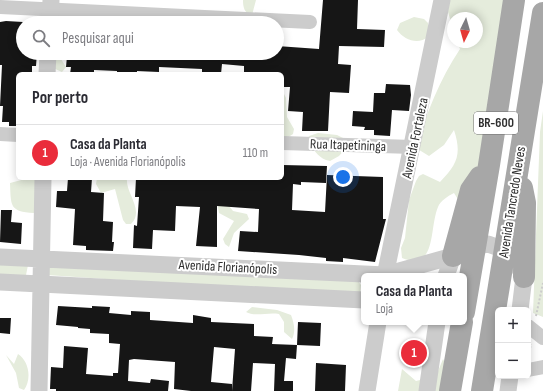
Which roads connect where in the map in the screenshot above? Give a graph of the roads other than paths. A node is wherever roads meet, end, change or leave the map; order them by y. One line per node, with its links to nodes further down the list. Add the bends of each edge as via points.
1 (442, 0): 14 (street, Avenida Fortaleza)
2 (514, 0): 15 (main road, Avenida Tancredo Neves / BR-600)
3 (0, 7): 4 (street)
4 (50, 11): 6 (street)
5 (543, 13): 16 (main road, Avenida Tancredo Neves / BR-600)
6 (168, 16)
7 (284, 21): 8 (street)
8 (310, 22)
9 (48, 60): 10 (street)
10 (47, 72)
11 (0, 134): 12 (street)
12 (16, 135)
13 (284, 143): 14 (street, Rua Itapetininga)
14 (413, 147): 23 (street, Avenida Fortaleza)
15 (489, 165): 18 (main road, Avenida Tancredo Neves / BR-600); 20 (main road, via 471,190)
16 (518, 165): 19 (main road, Avenida Tancredo Neves / BR-600); 27 (main road, via 525,202)
17 (43, 180): 22 (street)
18 (476, 246): 19 (street, Avenida Florianópolis, via 488,244); 20 (street, Avenida Florianópolis); 30 (main road, Avenida Tancredo Neves / BR-600)
19 (504, 250): 27 (street, via 516,262); 44 (main road, Avenida Tancredo Neves / BR-600)
20 (453, 256): 24 (street, Avenida Florianópolis); 25 (street)
21 (0, 257): 22 (street, Avenida Florianópolis)
22 (40, 258): 26 (street, Avenida Florianópolis); 29 (street)
23 (386, 273)
24 (395, 273)
25 (447, 273)
26 (361, 275)
27 (524, 277): 32 (street)
28 (0, 282): 29 (street, Avenida Florianópolis)
29 (40, 283): 31 (street, Avenida Florianópolis); 40 (street)
30 (467, 296)
31 (361, 300)
32 (520, 307)
33 (378, 325): 41 (street)
34 (432, 325): 42 (street)
35 (461, 325): 43 (main road)
36 (531, 328): 37 (street)
37 (543, 338)
38 (543, 367): 39 (street)
39 (531, 369)
40 (39, 391)
41 (367, 391)
42 (428, 391)
43 (450, 391)
44 (482, 391)

